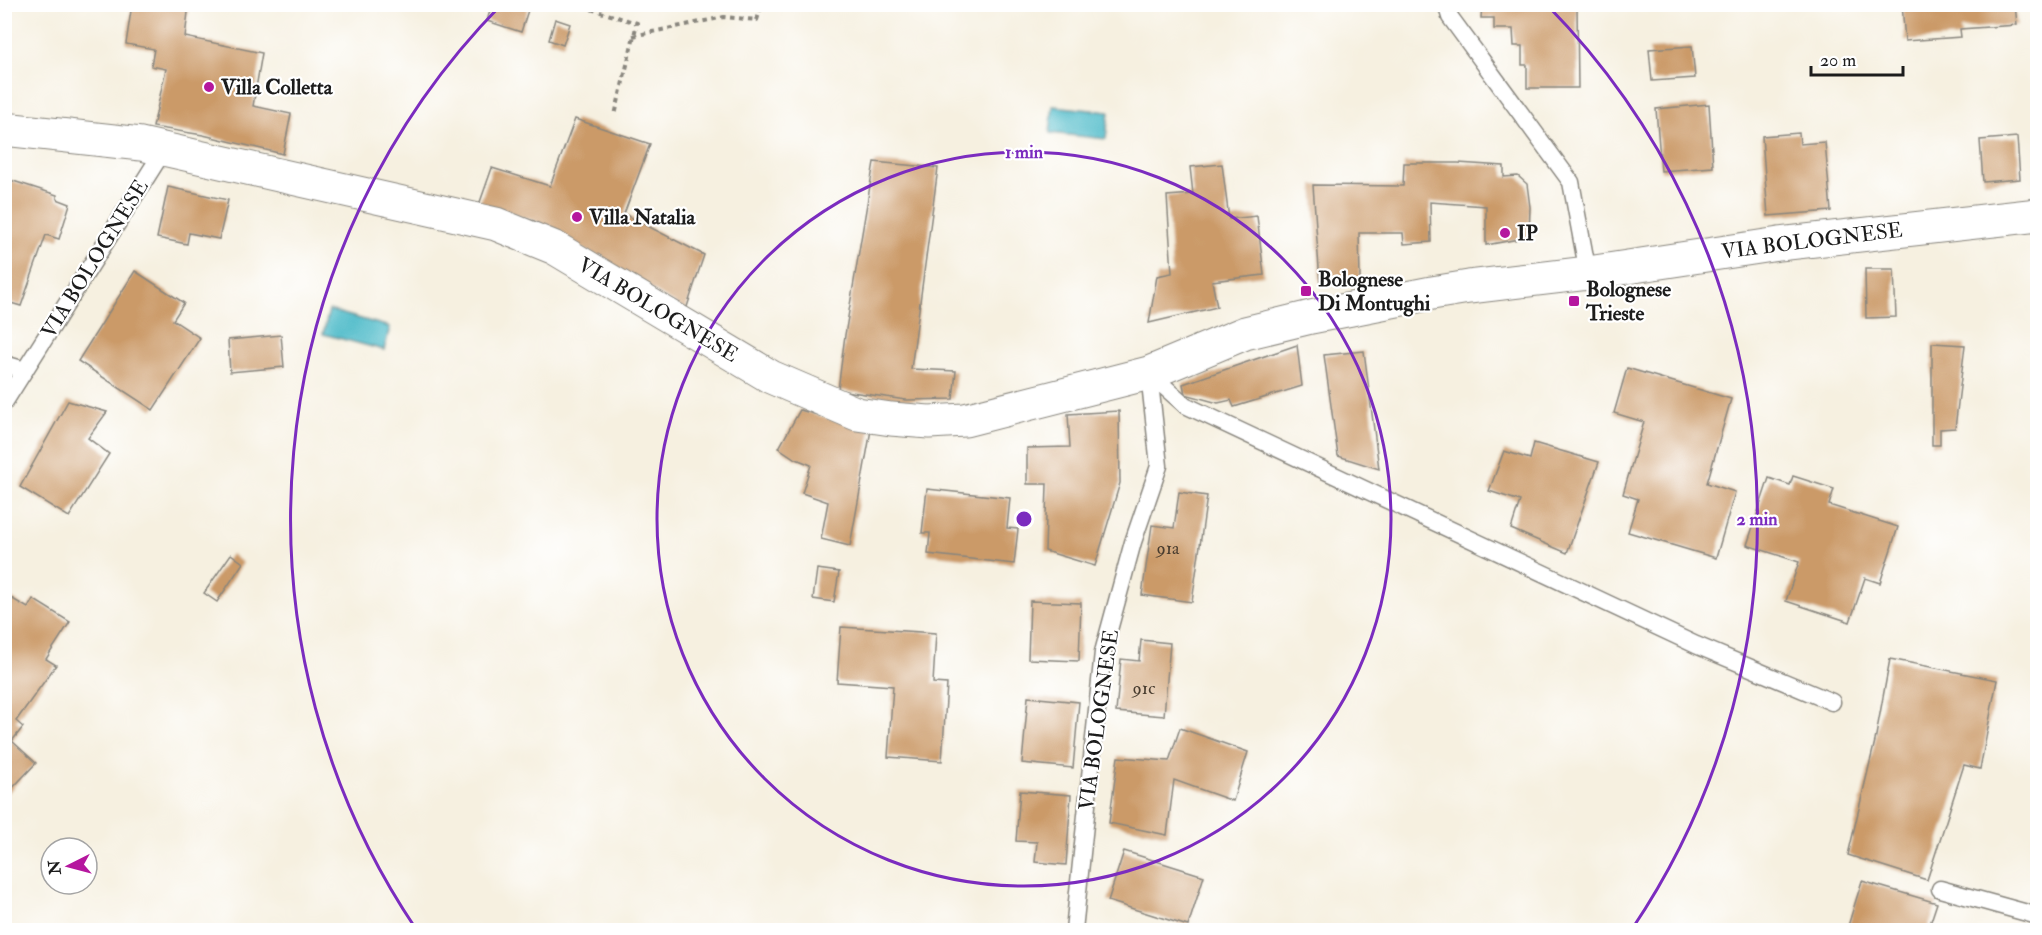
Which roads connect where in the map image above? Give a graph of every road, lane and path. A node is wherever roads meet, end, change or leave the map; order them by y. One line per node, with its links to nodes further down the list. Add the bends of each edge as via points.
1 (574, 4): 4 (path, via 637,23)
2 (762, 4): 4 (path, via 757,20 724,17)
3 (1446, 4): 9 (lane, via 1450,17 1571,182)
4 (633, 36): 5 (path)
5 (615, 114)
6 (4, 129): 7 (main road, VIA BOLOGNESE)
7 (165, 148): 11 (lane, VIA BOLOGNESE); 12 (main road, VIA BOLOGNESE, via 496,224 555,248 771,377 857,414 930,422 965,420)
8 (2037, 215): 9 (main road, VIA BOLOGNESE, via 1779,244)
9 (1588, 273): 12 (main road, VIA BOLOGNESE, via 1469,287 1311,316 1245,333)
10 (4, 364): 11 (lane)
11 (25, 370): 13 (lane, VIA BOLOGNESE)
12 (1149, 373): 14 (lane, via 1185,405 1696,645); 17 (lane, VIA BOLOGNESE, via 1159,466 1103,652)
13 (4, 403)
14 (1832, 702)
15 (1940, 889): 16 (lane)
16 (2037, 916)
17 (1074, 930)

